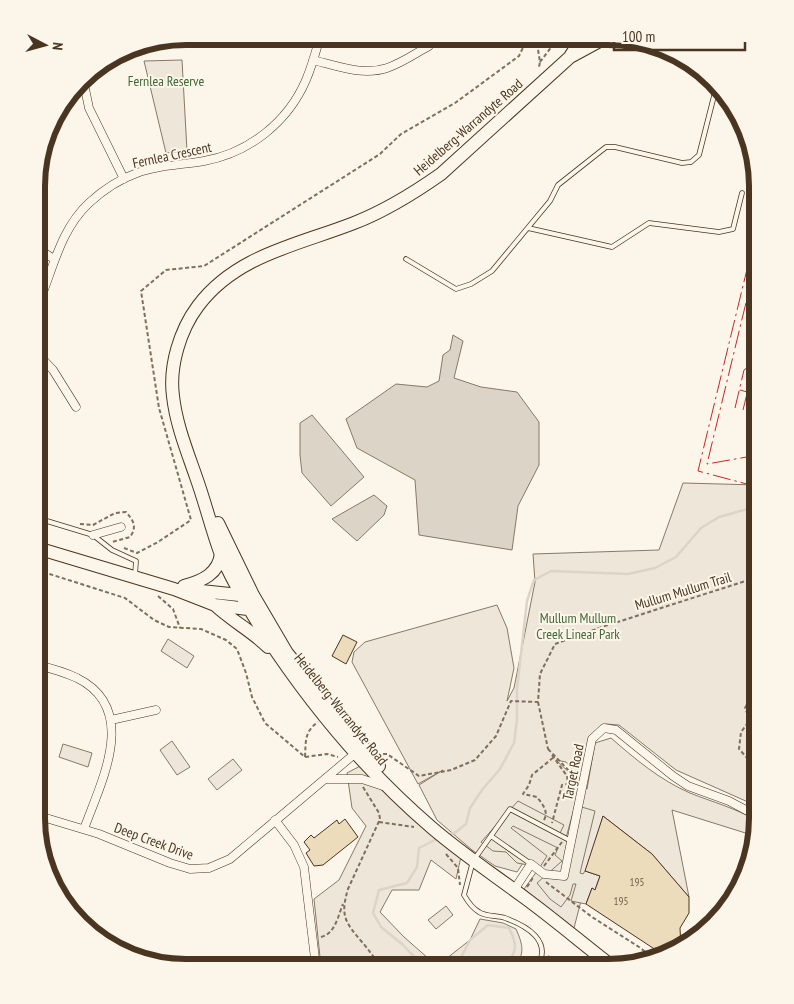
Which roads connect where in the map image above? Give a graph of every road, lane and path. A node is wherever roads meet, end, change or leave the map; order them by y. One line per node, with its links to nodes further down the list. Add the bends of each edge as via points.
1 (318, 45): 7 (street, Fernlea Crescent)
2 (524, 45): 23 (path, via 519,56 456,103 401,134 380,154 204,266 166,270 141,291 160,408 191,520 136,553 110,542 130,537 134,531 134,520 126,512 115,513 93,525)
3 (537, 45): 8 (path)
4 (553, 45): 8 (path)
5 (429, 46): 7 (street, via 388,68 375,70 358,71)
6 (576, 47): 21 (main road, Heidelberg-Warrandyte Road, via 441,174 418,190 354,223 254,260 235,271 204,298 185,327 174,362 173,380 181,434)
7 (313, 60): 12 (street, Fernlea Crescent, via 306,80 288,111 261,137 244,148 225,157 138,172)
8 (540, 62): 9 (path)
9 (539, 67)
10 (84, 89): 12 (street, via 89,108)
11 (715, 94): 14 (lane, via 699,155 691,162 682,163 615,146 606,147 558,185 550,201)
12 (124, 179): 16 (street, Fernlea Crescent, via 87,205 63,238)
13 (742, 193): 14 (lane, via 733,229 719,232 649,223 612,247)
14 (528, 228): 17 (lane, via 492,271 456,290)
15 (45, 253): 16 (street)
16 (54, 259): 18 (street, Fernlea Crescent)
17 (406, 259)
18 (45, 287)
19 (45, 362): 20 (street)
20 (76, 406)
21 (201, 489): 27 (main road, Heidelberg-Warrandyte Road); 33 (main road, Heidelberg-Warrandyte Road)
22 (45, 520): 25 (lane)
23 (78, 524)
24 (121, 527): 25 (street)
25 (93, 535): 29 (lane, via 112,550 136,561)
26 (45, 550): 29 (main road)
27 (221, 553): 32 (main road, via 220,563 202,581); 33 (main road, Heidelberg-Warrandyte Road)
28 (45, 573): 36 (path, via 125,598 154,620)
29 (135, 577): 31 (main road)
30 (749, 581): 40 (path, Mullum Mullum Trail, via 554,644 540,674)
31 (152, 582): 32 (main road); 36 (path, via 154,592 173,609)
32 (174, 589): 33 (main road); 34 (main road)
33 (247, 596): 35 (main road, Heidelberg-Warrandyte Road)
34 (215, 605): 35 (main road); 37 (main road, via 258,637)
35 (255, 610): 37 (main road, Heidelberg-Warrandyte Road); 46 (main road, Heidelberg-Warrandyte Road)
36 (180, 628): 47 (path, via 201,629 226,640 236,649 265,724)
37 (282, 661): 42 (main road, Heidelberg-Warrandyte Road)
38 (45, 667): 44 (street, via 84,682 102,700)
39 (749, 701): 43 (path, via 745,708)
40 (538, 702): 48 (path, Mullum Mullum Trail, via 548,749); 49 (path, via 511,701 496,736 475,760 451,770 419,776 387,754 381,754)
41 (156, 710): 44 (street)
42 (325, 717): 46 (main road, Heidelberg-Warrandyte Road); 47 (path, via 307,733)
43 (749, 718)
44 (111, 720): 61 (street, via 113,738 110,752)
45 (749, 721): 50 (path, via 741,732 739,749)
46 (356, 753): 47 (path); 49 (main road, Heidelberg-Warrandyte Road); 51 (street, Deep Creek Drive); 53 (main road, Heidelberg-Warrandyte Road)
47 (305, 757)
48 (554, 758): 59 (path, via 532,775 523,794 537,797 545,808 546,816); 62 (path, via 567,776 568,784 562,785 558,795)
49 (374, 760): 54 (main road, Heidelberg-Warrandyte Road, via 392,780)
50 (749, 760)
51 (326, 779): 52 (street); 57 (street, Deep Creek Drive)
52 (362, 779): 53 (street); 58 (path, via 363,788 379,813)
53 (390, 788): 54 (main road, Heidelberg-Warrandyte Road)
54 (406, 804): 66 (main road, Heidelberg-Warrandyte Road)
55 (749, 812): 64 (street, Target Road, via 688,786 616,730 604,728 592,739)
56 (45, 818): 61 (street, Deep Creek Drive)
57 (275, 820): 61 (street, Deep Creek Drive, via 230,859 197,869 170,863); 72 (street, via 302,860)
58 (379, 822): 60 (path); 71 (path)
59 (541, 826): 62 (lane); 63 (lane, via 510,809)
60 (417, 828)
61 (84, 829)
62 (550, 832): 64 (lane)
63 (491, 836): 66 (lane); 67 (lane)
64 (571, 841): 67 (street, Target Road, via 564,876 544,874)
65 (444, 851): 70 (path, via 458,868)
66 (473, 861): 69 (main road, Heidelberg-Warrandyte Road); 70 (lane)
67 (530, 864): 69 (street)
68 (543, 880): 74 (path)
69 (514, 890): 79 (main road, Heidelberg-Warrandyte Road)
70 (464, 895): 73 (lane, via 480,913 504,918 535,934 540,941)
71 (345, 900): 72 (path, via 331,931 324,937); 76 (path, via 346,923)
72 (313, 937): 75 (street)
73 (541, 952): 77 (lane); 78 (path)
74 (647, 953)
75 (315, 959)
76 (375, 959)
77 (540, 959)
78 (554, 959)
79 (602, 959)

